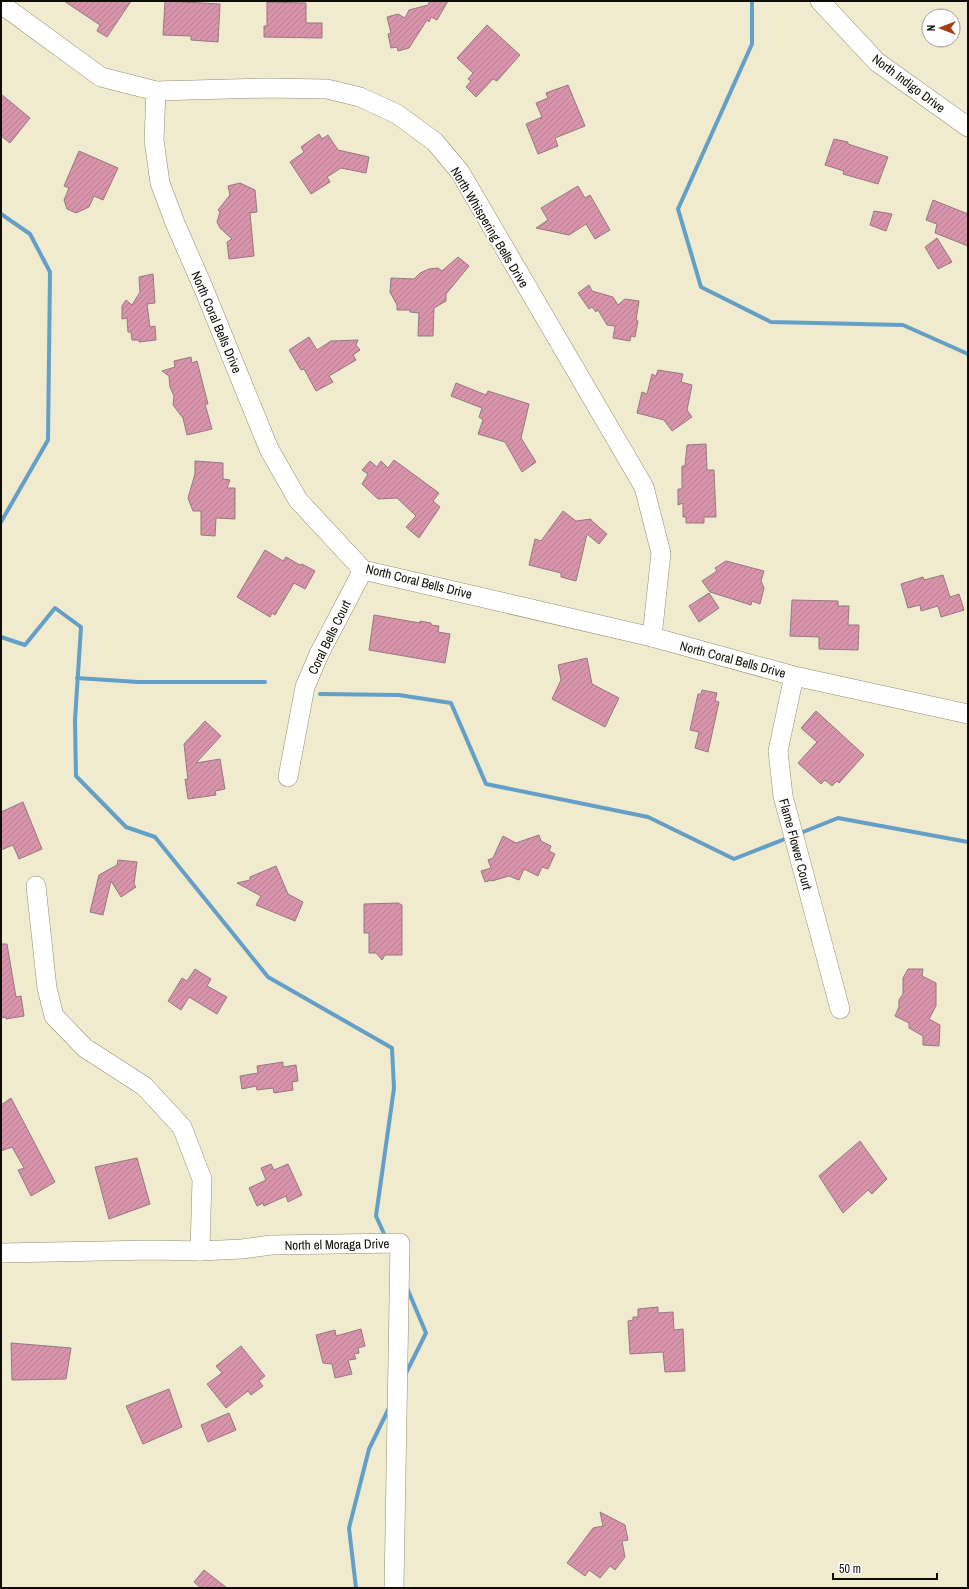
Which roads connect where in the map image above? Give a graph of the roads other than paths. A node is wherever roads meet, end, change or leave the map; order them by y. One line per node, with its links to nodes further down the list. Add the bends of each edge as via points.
1 (820, 1): 4 (street, North Indigo Drive, via 877,62)
2 (1, 4): 3 (street, North Whispering Bells Drive, via 101,77)
3 (156, 92): 5 (street, North Coral Bells Drive, via 154,140 160,183 269,449 298,500); 6 (street, North Whispering Bells Drive, via 268,88 327,89 360,97 397,114 435,142 460,172 644,487 661,553)
4 (968, 127)
5 (363, 570): 6 (street, North Coral Bells Drive); 9 (street, Coral Bells Court, via 319,654 305,687)
6 (652, 637): 7 (street, North Coral Bells Drive)
7 (794, 676): 8 (street, North Coral Bells Drive); 11 (street, Flame Flower Court, via 778,751 783,796)
8 (968, 714)
9 (288, 777)
10 (36, 886): 12 (street, via 47,988 54,1016 86,1048 144,1086 182,1127 202,1179)
11 (840, 1009)
12 (200, 1251): 13 (street, North el Moraga Drive); 14 (street, North el Moraga Drive, via 272,1245 400,1243)
13 (1, 1253)
14 (394, 1588)

